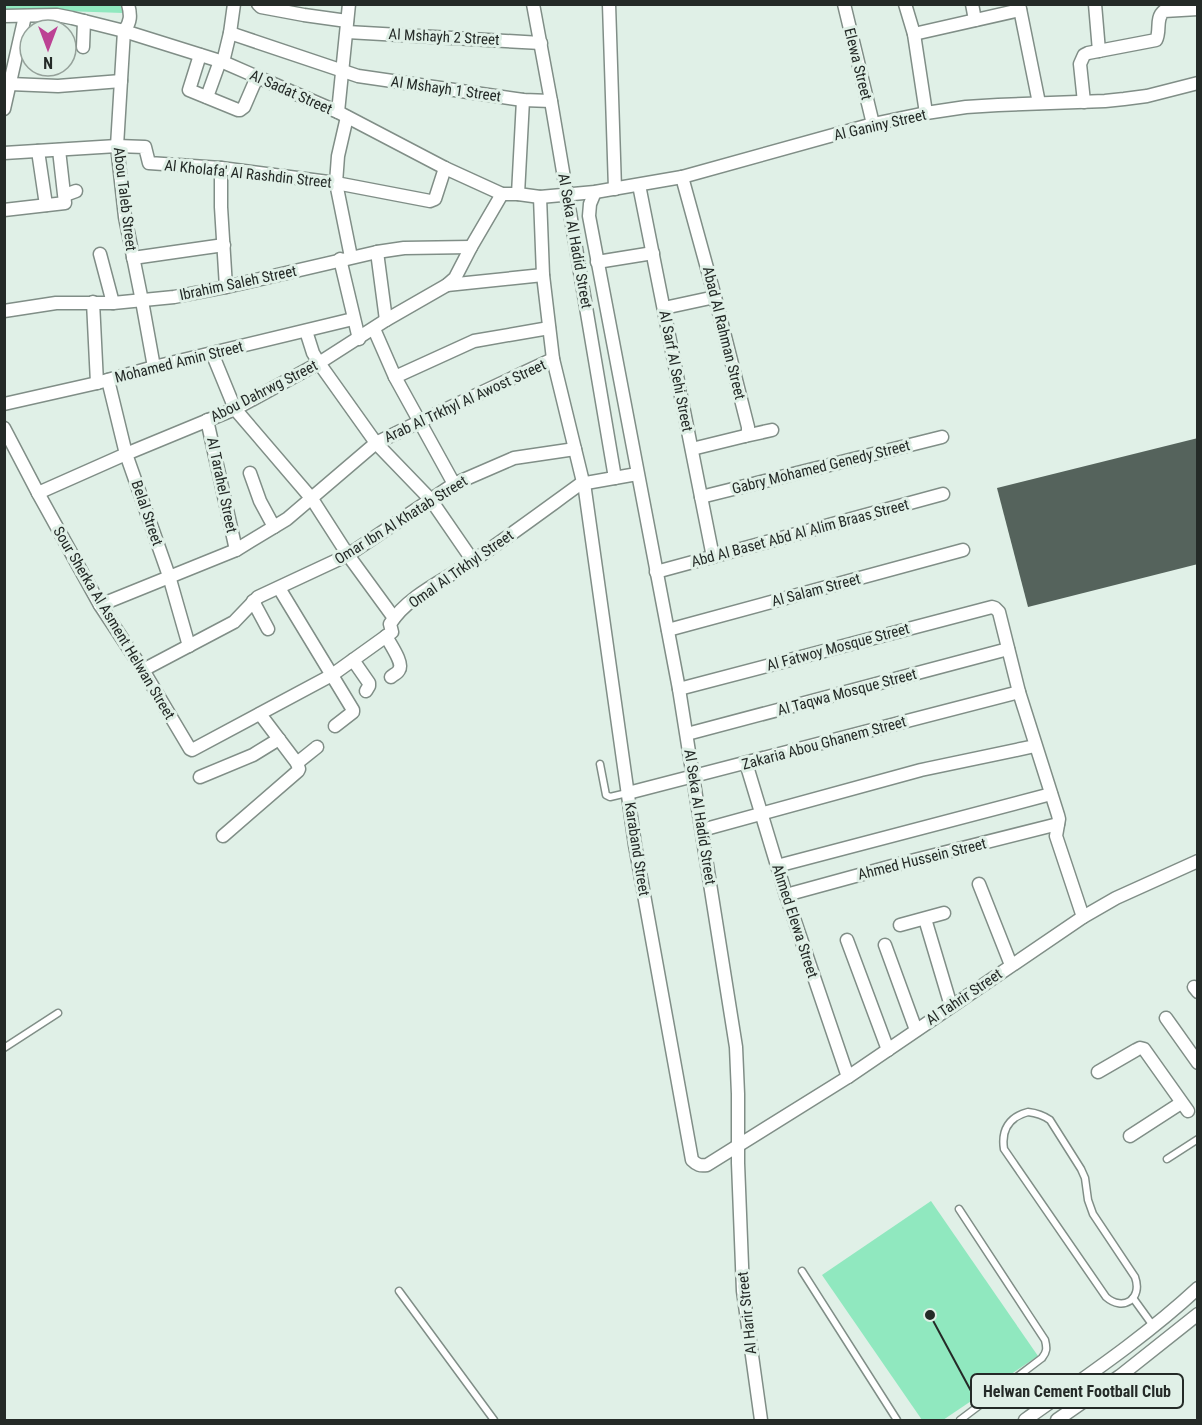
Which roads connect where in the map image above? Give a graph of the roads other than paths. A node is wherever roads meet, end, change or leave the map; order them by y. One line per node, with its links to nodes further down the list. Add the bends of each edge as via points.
1 (128, 4): 19 (street, Abou Taleb Street, via 131,16)
2 (234, 4): 20 (street)
3 (258, 4): 18 (street, Al Mshayh 2 Street)
4 (348, 4): 18 (street)
5 (533, 4): 22 (street, Al Seka Al Hadid Street)
6 (609, 4): 50 (street)
7 (844, 4): 40 (street, Elewa Street)
8 (905, 4): 21 (street)
9 (972, 4): 16 (street)
10 (1095, 4): 24 (street)
11 (1019, 7): 16 (street); 36 (street)
12 (1160, 9): 13 (street); 24 (street, via 1156,40)
13 (1197, 9)
14 (4, 16): 15 (street, Al Sadat Street)
15 (25, 16): 17 (street, Al Sadat Street, via 57,15); 31 (street)
16 (975, 20): 21 (street)
17 (84, 21): 19 (street, Al Sadat Street); 23 (street)
18 (347, 26): 22 (street, Al Mshayh 2 Street); 27 (street)
19 (124, 31): 25 (street, Al Sadat Street); 29 (street, Abou Taleb Street)
20 (230, 33): 26 (street); 27 (street, Al Mshayh 1 Street)
21 (914, 34): 38 (street)
22 (541, 43): 34 (street, Al Seka Al Hadid Street)
23 (83, 47)
24 (1099, 51): 35 (street, via 1088,53 1081,60)
25 (200, 55): 26 (street, Al Sadat Street); 32 (street, via 188,88)
26 (221, 62): 28 (street, Al Sadat Street); 32 (street)
27 (342, 70): 33 (street, Al Mshayh 1 Street, via 366,78); 39 (street)
28 (257, 77): 32 (street, via 240,110); 39 (street, Al Sadat Street)
29 (121, 81): 31 (street, via 58,86); 41 (street, Abou Taleb Street)
30 (1197, 83): 35 (street, Al Ganiny Street, via 1147,96)
31 (10, 84): 37 (street)
32 (207, 97)
33 (523, 100): 34 (street, Al Mshayh 1 Street); 53 (street)
34 (551, 101): 54 (street, Al Seka Al Hadid Street)
35 (1084, 102): 36 (street, Al Ganiny Street)
36 (1039, 103): 38 (street, Al Ganiny Street)
37 (4, 109)
38 (926, 113): 40 (street, Al Ganiny Street)
39 (342, 115): 46 (street, Al Sadat Street); 48 (street)
40 (873, 124): 47 (street, Al Ganiny Street)
41 (117, 146): 42 (street, Al Kholafa' Al Rashdin Street); 45 (street, Al Kholafa' Al Rashdin Street, via 145,147 148,163); 63 (street, Abou Taleb Street)
42 (59, 150): 43 (street, Al Kholafa' Al Rashdin Street); 56 (street, via 71,193 65,203)
43 (38, 151): 44 (street, Al Kholafa' Al Rashdin Street); 56 (street)
44 (4, 153)
45 (221, 168): 48 (street, Al Kholafa' Al Rashdin Street); 58 (street)
46 (445, 168): 48 (street, Al Kholafa' Al Rashdin Street, via 433,200); 52 (street, Al Sadat Street)
47 (682, 177): 49 (street, Al Ganiny Street); 69 (street, Abad Al Rahman Street)
48 (336, 183): 64 (street)
49 (639, 185): 50 (street, Al Ganiny Street); 61 (street, Al Sarf Al Sehi Street)
50 (615, 189): 51 (street, Al Ganiny Street)
51 (595, 192): 54 (street, Al Ganiny Street); 65 (street, Al Seka Al Hadid Street, via 589,216)
52 (502, 194): 53 (street, Al Sadat Street); 59 (street, Abou Dahrwg Street)
53 (518, 194): 55 (street, Al Sadat Street)
54 (567, 195): 55 (street, Al Sadat Street); 101 (street, Al Seka Al Hadid Street)
55 (540, 197): 66 (street, Al Seka Al Hadid Street)
56 (46, 205): 57 (street)
57 (4, 210)
58 (224, 245): 63 (street); 68 (street)
59 (471, 247): 60 (street, Ibrahim Saleh Street); 67 (street, Abou Dahrwg Street, via 455,278)
60 (377, 252): 64 (street, Ibrahim Saleh Street); 76 (street)
61 (653, 253): 65 (street); 73 (street, Al Sarf Al Sehi Street)
62 (100, 254): 72 (street)
63 (133, 258): 70 (street, Abou Taleb Street)
64 (346, 258): 68 (street, Ibrahim Saleh Street); 75 (street)
65 (597, 262): 100 (street, Al Seka Al Hadid Street)
66 (543, 274): 67 (street, Abou Dahrwg Street); 77 (street, Al Seka Al Hadid Street)
67 (447, 285): 76 (street, Abou Dahrwg Street)
68 (225, 287): 70 (street, Ibrahim Saleh Street)
69 (716, 297): 73 (street); 93 (street, Abad Al Rahman Street, via 748,427)
70 (142, 301): 72 (street, Ibrahim Saleh Street); 84 (street, Abou Taleb Street)
71 (93, 302): 72 (street, Ibrahim Saleh Street); 74 (street, Ibrahim Saleh Street); 86 (street, Belal Street)
72 (113, 303)
73 (664, 308): 97 (street, Al Sarf Al Sehi Street)
74 (4, 311)
75 (353, 319): 79 (street, Mohamed Amin Street); 80 (street)
76 (386, 320): 78 (street, Abou Dahrwg Street)
77 (549, 328): 82 (street, Al Seka Al Hadid Street); 85 (street, via 474,341)
78 (374, 329): 80 (street, Abou Dahrwg Street); 85 (street)
79 (306, 331): 81 (street, Mohamed Amin Street); 83 (street)
80 (359, 339): 83 (street, Abou Dahrwg Street)
81 (212, 352): 84 (street, Mohamed Amin Street); 88 (street)
82 (553, 359): 90 (street, Arab Al Trkhyl Al Awost Street); 96 (street, Al Seka Al Hadid Street)
83 (319, 363): 88 (street, Abou Dahrwg Street); 95 (street)
84 (154, 367): 86 (street, Mohamed Amin Street)
85 (394, 377): 90 (street)
86 (102, 382): 87 (street, Mohamed Amin Street); 98 (street, Belal Street)
87 (4, 404)
88 (236, 409): 89 (street, Abou Dahrwg Street); 107 (street)
89 (207, 420): 98 (street, Abou Dahrwg Street); 110 (street, Al Tarahel Street)
90 (418, 422): 95 (street, Arab Al Trkhyl Al Awost Street); 103 (street)
91 (4, 428): 104 (street, Sour Sherka Al Asment Helwan Street)
92 (772, 430): 93 (street)
93 (745, 436): 97 (street)
94 (942, 437): 106 (street, Gabry Mohamed Genedy Street)
95 (376, 444): 107 (street, Arab Al Trkhyl Al Awost Street); 108 (street)
96 (575, 449): 102 (street, Al Seka Al Hadid Street); 103 (street, Omar Ibn Al Khatab Street, via 514,458)
97 (692, 449): 106 (street, Al Sarf Al Sehi Street)
98 (126, 454): 104 (street, Abou Dahrwg Street); 116 (street, Belal Street)
99 (250, 473): 109 (street)
100 (637, 474): 101 (street); 115 (street, Al Seka Al Hadid Street)
101 (615, 478): 102 (street)
102 (584, 483): 114 (street, Omal Al Trkhyl Street); 144 (street, Karaband Street)
103 (454, 484): 108 (street, Omar Ibn Al Khatab Street)
104 (38, 493): 119 (street, Sour Sherka Al Asment Helwan Street)
105 (943, 494): 113 (street, Abd Al Baset Abd Al Alim Braas Street)
106 (701, 497): 113 (street, Al Sarf Al Sehi Street)
107 (312, 499): 109 (street, Arab Al Trkhyl Al Awost Street); 112 (street)
108 (431, 500): 112 (street, Omar Ibn Al Khatab Street); 114 (street)
109 (274, 527): 110 (street, Arab Al Trkhyl Al Awost Street)
110 (236, 550): 116 (street, Arab Al Trkhyl Al Awost Street)
111 (963, 550): 122 (street, Al Salam Street)
112 (348, 555): 117 (street, Omar Ibn Al Khatab Street); 120 (street)
113 (713, 557): 115 (street, Abd Al Baset Abd Al Alim Braas Street)
114 (472, 561): 120 (street, Omal Al Trkhyl Street, via 420,593)
115 (656, 572): 122 (street, Al Seka Al Hadid Street)
116 (169, 576): 119 (street, Arab Al Trkhyl Al Awost Street); 124 (street, Belal Street)
117 (279, 588): 118 (street, Omar Ibn Al Khatab Street); 128 (street)
118 (253, 601): 121 (street); 124 (street, Omar Ibn Al Khatab Street, via 234,622)
119 (100, 604): 127 (street, Sour Sherka Al Asment Helwan Street)
120 (394, 618): 123 (street, Omal Al Trkhyl Street, via 390,624 393,631)
121 (268, 629)
122 (668, 630): 130 (street, Al Seka Al Hadid Street)
123 (386, 636): 126 (street); 129 (street, via 401,668)
124 (189, 646): 127 (street, Omar Ibn Al Khatab Street)
125 (1008, 649): 130 (street, Al Fatwoy Mosque Street, via 998,609 992,607); 132 (street); 135 (street, Al Taqwa Mosque Street)
126 (353, 660): 128 (street); 131 (street, via 369,683)
127 (143, 670): 133 (street, Sour Sherka Al Asment Helwan Street, via 190,749)
128 (332, 675): 133 (street); 134 (street, via 354,711)
129 (391, 677)
130 (679, 689): 135 (street, Al Seka Al Hadid Street)
131 (366, 691)
132 (1019, 692): 137 (street); 140 (street, Zakaria Abou Ghanem Street)
133 (260, 714): 136 (street)
134 (335, 726)
135 (687, 734): 143 (street, Al Seka Al Hadid Street)
136 (279, 738): 139 (street); 142 (street, via 253,755)
137 (1035, 746): 145 (street); 146 (street, via 921,770)
138 (317, 747): 139 (street)
139 (297, 763): 149 (street, via 298,771)
140 (746, 763): 143 (street, Zakaria Abou Ghanem Street); 146 (street, Ahmed Elewa Street)
141 (600, 764): 144 (lane, via 606,795)
142 (200, 777)
143 (693, 777): 144 (street, Zakaria Abou Ghanem Street); 148 (street, Al Seka Al Hadid Street)
144 (628, 793): 173 (street, Karaband Street, via 692,1160 707,1165)
145 (1051, 794): 147 (street); 151 (street)
146 (761, 814): 148 (street); 151 (street, Ahmed Elewa Street)
147 (1058, 824): 153 (street, Ahmed Hussein Street); 155 (street, via 1056,836)
148 (702, 830): 173 (street, Al Seka Al Hadid Street, via 736,1047)
149 (223, 836)
150 (1197, 861): 155 (street, Al Tahrir Street)
151 (777, 866): 153 (street, Ahmed Elewa Street)
152 (979, 884): 160 (street)
153 (786, 895): 169 (street, Ahmed Elewa Street)
154 (944, 913): 156 (street)
155 (1083, 917): 160 (street, Al Tahrir Street)
156 (925, 919): 157 (street); 161 (street)
157 (900, 925)
158 (847, 940): 166 (street)
159 (885, 945): 164 (street)
160 (1011, 965): 161 (street, Al Tahrir Street)
161 (951, 1006): 164 (street, Al Tahrir Street)
162 (58, 1013): 165 (lane)
163 (1166, 1018): 167 (street)
164 (916, 1030): 166 (street, Al Tahrir Street)
165 (4, 1048)
166 (888, 1050): 169 (street, Al Tahrir Street)
167 (1197, 1063)
168 (1098, 1072): 170 (street, via 1144,1049)
169 (848, 1077): 173 (street, Al Tahrir Street)
170 (1188, 1108): 171 (street)
171 (1130, 1136)
172 (1197, 1139): 174 (lane)
173 (738, 1146): 175 (street, Al Seka Al Hadid Street)
174 (1167, 1159)
175 (738, 1162): 185 (street, Al Harir Street, via 743,1291)
176 (959, 1209): 187 (lane, via 1047,1347 1042,1358)
177 (802, 1271): 186 (lane)
178 (1197, 1288): 182 (street)
179 (399, 1291): 184 (lane)
180 (1133, 1298): 180 (lane, via 1138,1284 1135,1277 1100,1227 1081,1169 1050,1120 1036,1112 1013,1118 1004,1132 1004,1149 1106,1297 1119,1304); 182 (lane)
181 (1197, 1314): 183 (street)
182 (1154, 1327): 183 (street); 188 (street)
183 (1165, 1341): 189 (street)
184 (494, 1420)
185 (760, 1420)
186 (897, 1420)
187 (960, 1420)
188 (1025, 1420)
189 (1057, 1420)

